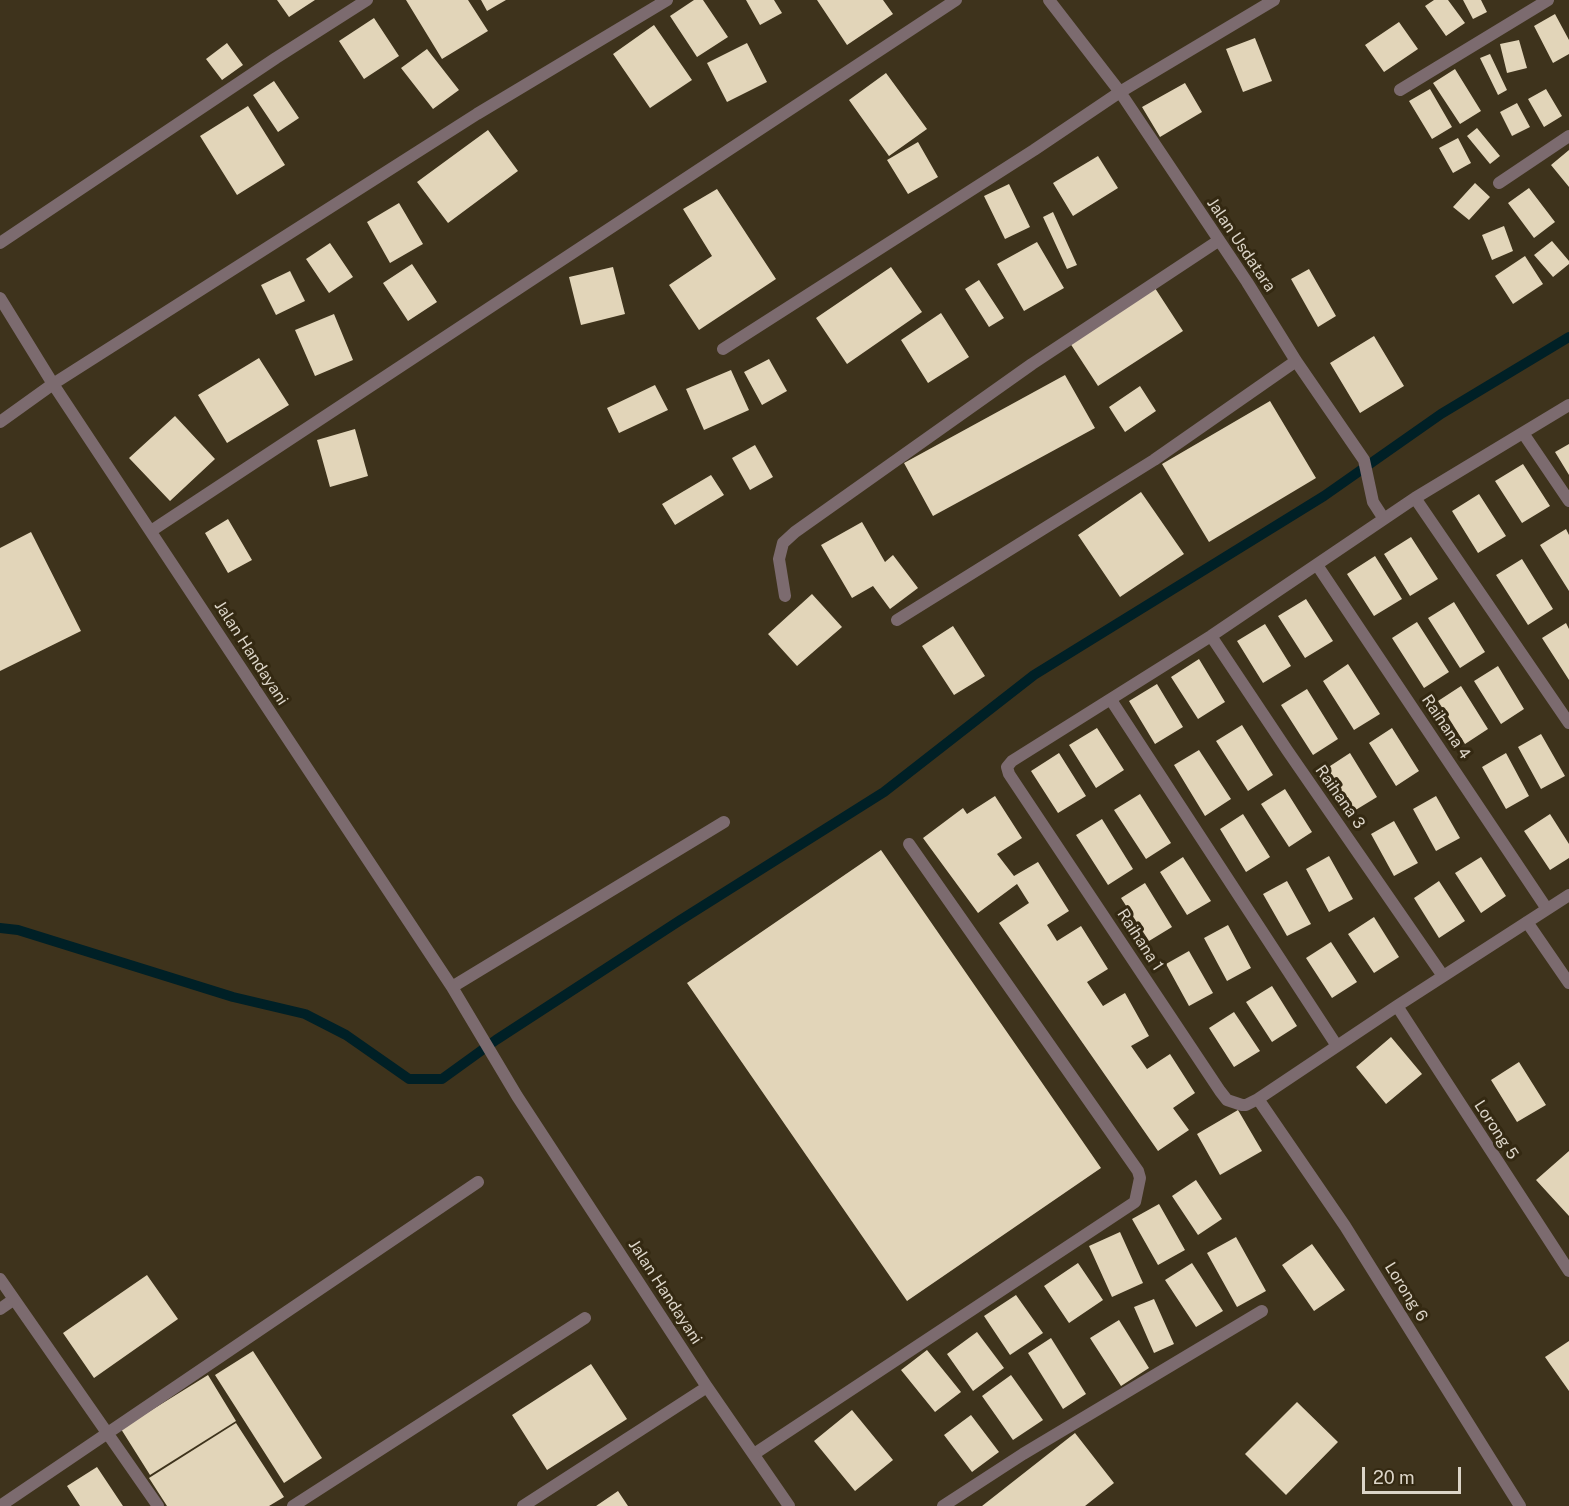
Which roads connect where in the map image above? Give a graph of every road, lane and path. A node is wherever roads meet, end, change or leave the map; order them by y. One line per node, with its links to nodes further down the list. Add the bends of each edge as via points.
1 (367, 0): 12 (street)
2 (667, 0): 16 (street, via 477,114)
3 (956, 0): 23 (street)
4 (1049, 0): 8 (street, Jalan Usdatara)
5 (1274, 0): 8 (street)
6 (1548, 0): 7 (street)
7 (1400, 90)
8 (1120, 92): 11 (street, Jalan Usdatara); 14 (street)
9 (1569, 136): 10 (street)
10 (1499, 183)
11 (1218, 241): 15 (street, Jalan Usdatara); 25 (street, via 1032,364 795,532 783,543 779,559)
12 (0, 243)
13 (0, 298): 16 (street, Jalan Handayani)
14 (723, 349)
15 (1296, 361): 22 (street, Jalan Usdatara, via 1364,460 1372,502); 26 (street, via 1154,460)
16 (53, 384): 18 (street); 23 (street, Jalan Handayani)
17 (1569, 405): 19 (street)
18 (0, 422)
19 (1523, 433): 20 (street); 21 (street)
20 (1415, 498): 22 (street); 29 (street)
21 (1569, 501)
22 (1384, 519): 24 (street)
23 (151, 531): 37 (street, Jalan Handayani)
24 (1317, 564): 27 (street); 33 (street, Raihana 4)
25 (785, 596)
26 (897, 620)
27 (1211, 636): 28 (street); 35 (street, Raihana 3)
28 (1111, 700): 39 (street); 40 (street, Raihana 1, via 1012,761 1007,770 1220,1091 1227,1100 1242,1105)
29 (1569, 723)
30 (724, 822): 37 (street)
31 (909, 844): 50 (street, via 1138,1171 1135,1202)
32 (1569, 895): 33 (street)
33 (1547, 909): 34 (street)
34 (1527, 922): 35 (street); 36 (street)
35 (1443, 976): 38 (street)
36 (1569, 983)
37 (452, 987): 48 (street, Jalan Handayani, via 516,1093)
38 (1397, 1006): 39 (street); 42 (street, Lorong 5)
39 (1337, 1046): 40 (street)
40 (1258, 1099): 57 (street, Lorong 6, via 1345,1226)
41 (478, 1182): 49 (street)
42 (1569, 1271)
43 (0, 1279): 44 (street)
44 (13, 1300): 45 (street); 49 (street)
45 (0, 1309)
46 (1262, 1311): 56 (street)
47 (585, 1318): 53 (street)
48 (707, 1387): 50 (street, Jalan Handayani); 54 (street)
49 (108, 1432): 51 (street); 52 (street)
50 (754, 1454): 55 (street, Jalan Handayani)
51 (0, 1506)
52 (158, 1506)
53 (293, 1506)
54 (523, 1506)
55 (789, 1506)
56 (943, 1506)
57 (1520, 1506)

